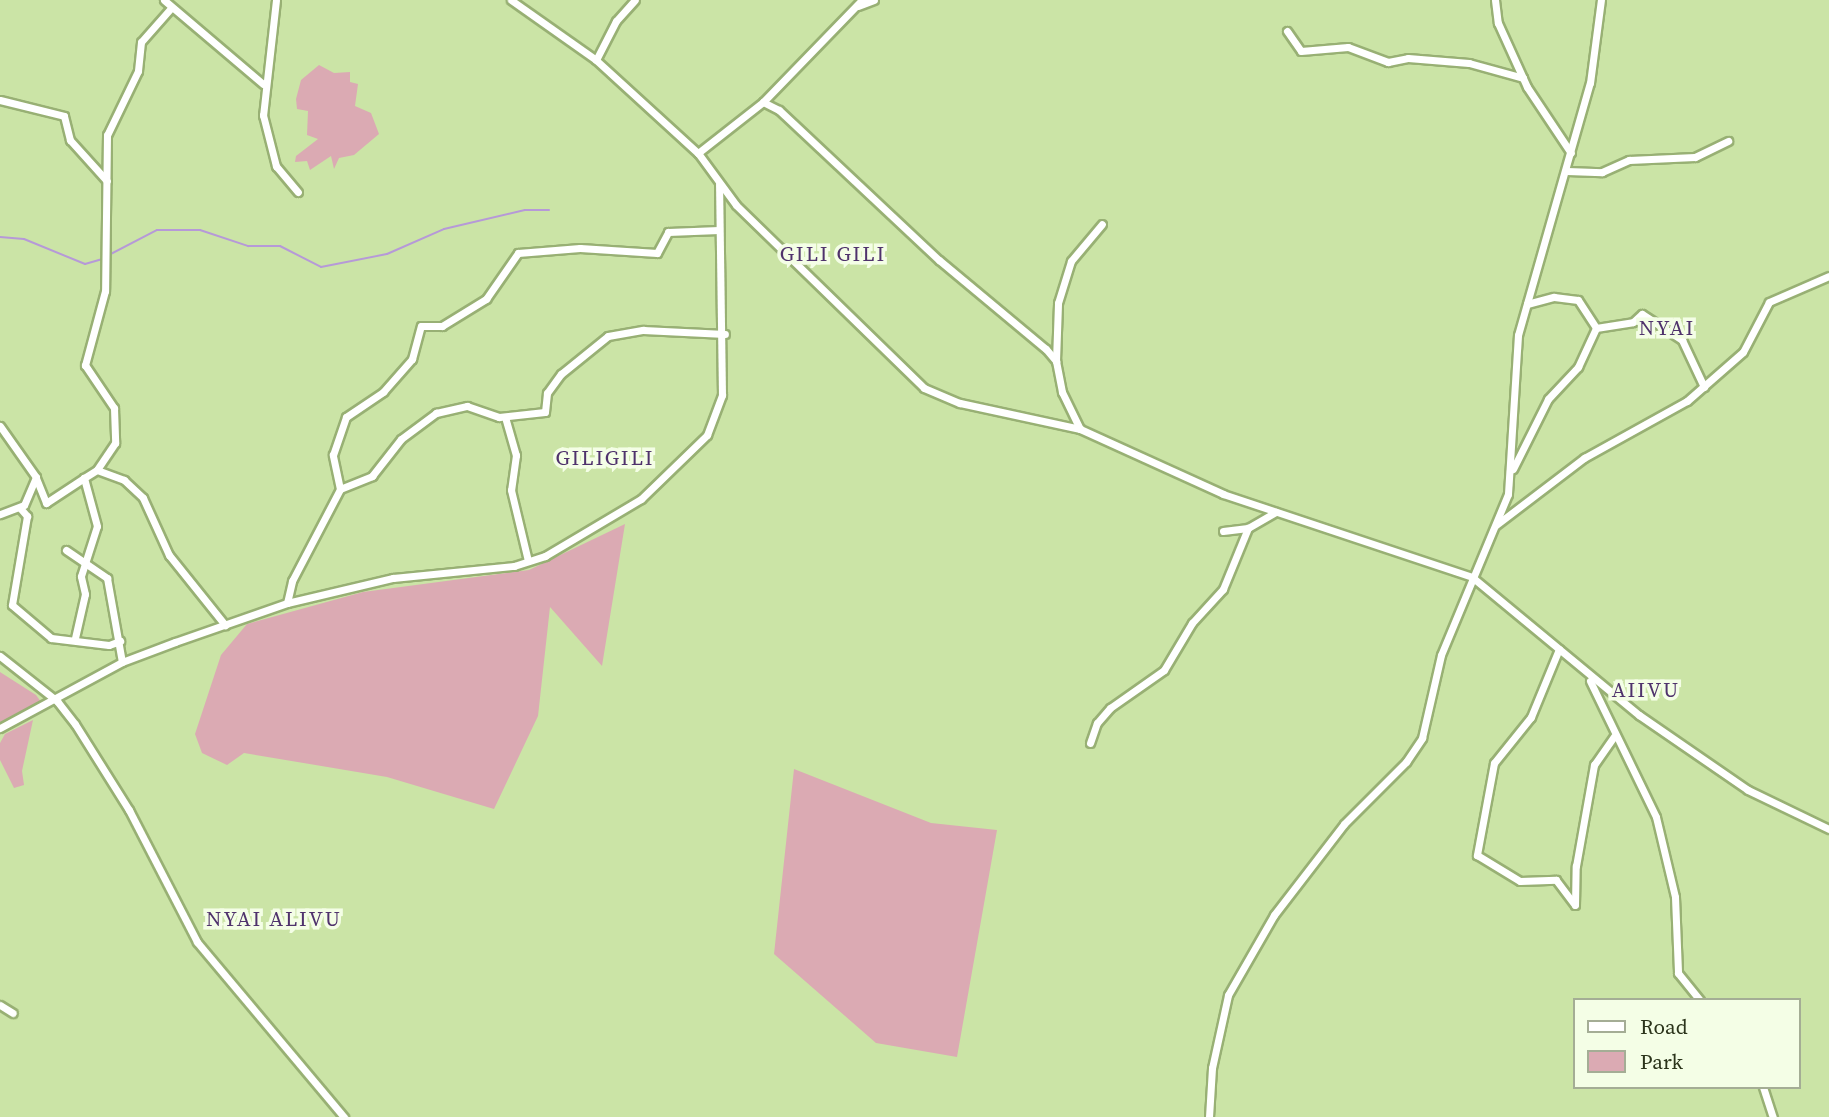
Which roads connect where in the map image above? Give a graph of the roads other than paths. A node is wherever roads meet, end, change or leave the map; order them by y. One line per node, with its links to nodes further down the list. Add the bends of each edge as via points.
1 (164, 0): 10 (street)
2 (276, 0): 15 (street, via 278,15)
3 (511, 0): 11 (street)
4 (528, 0): 11 (street)
5 (635, 0): 13 (street, via 615,22)
6 (874, 0): 9 (street)
7 (1495, 0): 14 (street, via 1498,23)
8 (1601, 0): 20 (street, via 1590,83)
9 (860, 3): 17 (street)
10 (171, 8): 15 (street, via 220,42); 22 (street, via 141,42 138,71 107,135)
11 (526, 9): 13 (street)
12 (1287, 31): 14 (street, via 1301,51 1348,47 1388,62 1469,63)
13 (596, 60): 19 (street)
14 (1523, 78): 20 (street)
15 (263, 84): 24 (street, via 262,115 272,153 284,179)
16 (0, 100): 22 (street, via 64,116 69,140)
17 (763, 102): 19 (street); 31 (street, via 824,147 939,260)
18 (1728, 141): 21 (street, via 1695,157 1629,160 1602,172)
19 (698, 153): 23 (street)
20 (1571, 153): 21 (street)
21 (1567, 171): 28 (street)
22 (107, 181): 36 (street, via 105,291 85,365 93,383 114,405 115,443)
23 (719, 184): 26 (street); 35 (street, via 924,388 960,403)
24 (298, 192)
25 (1102, 224): 31 (street, via 1071,259 1058,303)
26 (719, 230): 30 (street); 40 (street, via 668,232 657,253 580,248 511,256 496,290 442,327 422,324 412,359 383,392 346,417 333,456)
27 (1829, 276): 32 (street, via 1769,302 1748,345)
28 (1527, 304): 29 (street, via 1554,297 1578,300); 37 (street, via 1514,368)
29 (1596, 328): 32 (street, via 1633,322 1642,313 1682,340); 37 (street, via 1578,367 1548,399)
30 (725, 334): 33 (street, via 643,330 612,334 561,374 547,393 545,412); 48 (street, via 722,395 707,435 641,499)
31 (1056, 360): 35 (street, via 1062,393)
32 (1704, 387): 44 (street, via 1665,416 1584,458)
33 (505, 416): 40 (street, via 467,406 425,417 372,476); 48 (street, via 516,455 510,490)
34 (0, 426): 38 (street)
35 (1080, 429): 42 (street)
36 (97, 470): 39 (street); 52 (street, via 124,480 143,498 169,555)
37 (1513, 470): 44 (street)
38 (36, 477): 39 (street, via 46,503); 41 (street)
39 (84, 478): 49 (street, via 97,526)
40 (340, 489): 51 (street, via 292,581)
41 (20, 508): 43 (street); 53 (street, via 26,523 11,603 42,635)
42 (1277, 512): 45 (street); 50 (street)
43 (0, 514)
44 (1495, 526): 50 (street)
45 (1248, 528): 46 (street); 62 (street, via 1223,589 1192,623 1164,670 1101,717)
46 (1223, 531)
47 (66, 550): 49 (street)
48 (528, 561): 51 (street, via 393,578)
49 (88, 563): 53 (street, via 81,576 85,594); 54 (street, via 107,578)
50 (1472, 577): 55 (street); 69 (street, via 1441,655 1422,738 1406,762 1344,824 1274,915 1228,995 1212,1068)
51 (287, 603): 52 (street)
52 (225, 625): 57 (street)
53 (75, 638): 54 (street, via 109,645)
54 (120, 641): 57 (street)
55 (1559, 649): 58 (street); 61 (street, via 1531,718 1494,763 1476,855 1520,881 1556,880 1575,905 1576,866 1594,765)
56 (0, 656): 59 (street)
57 (122, 663): 59 (street)
58 (1589, 677): 61 (street); 63 (street, via 1748,790)
59 (57, 701): 60 (street); 68 (street, via 129,810 197,942)
60 (0, 728)
61 (1614, 736): 64 (street, via 1656,817 1675,897 1678,973)
62 (1090, 743)
63 (1829, 829)
64 (1698, 998)
65 (0, 1005): 66 (street)
66 (13, 1013)
67 (1764, 1089): 70 (street)
68 (344, 1117)
69 (1209, 1117)
70 (1773, 1117)

